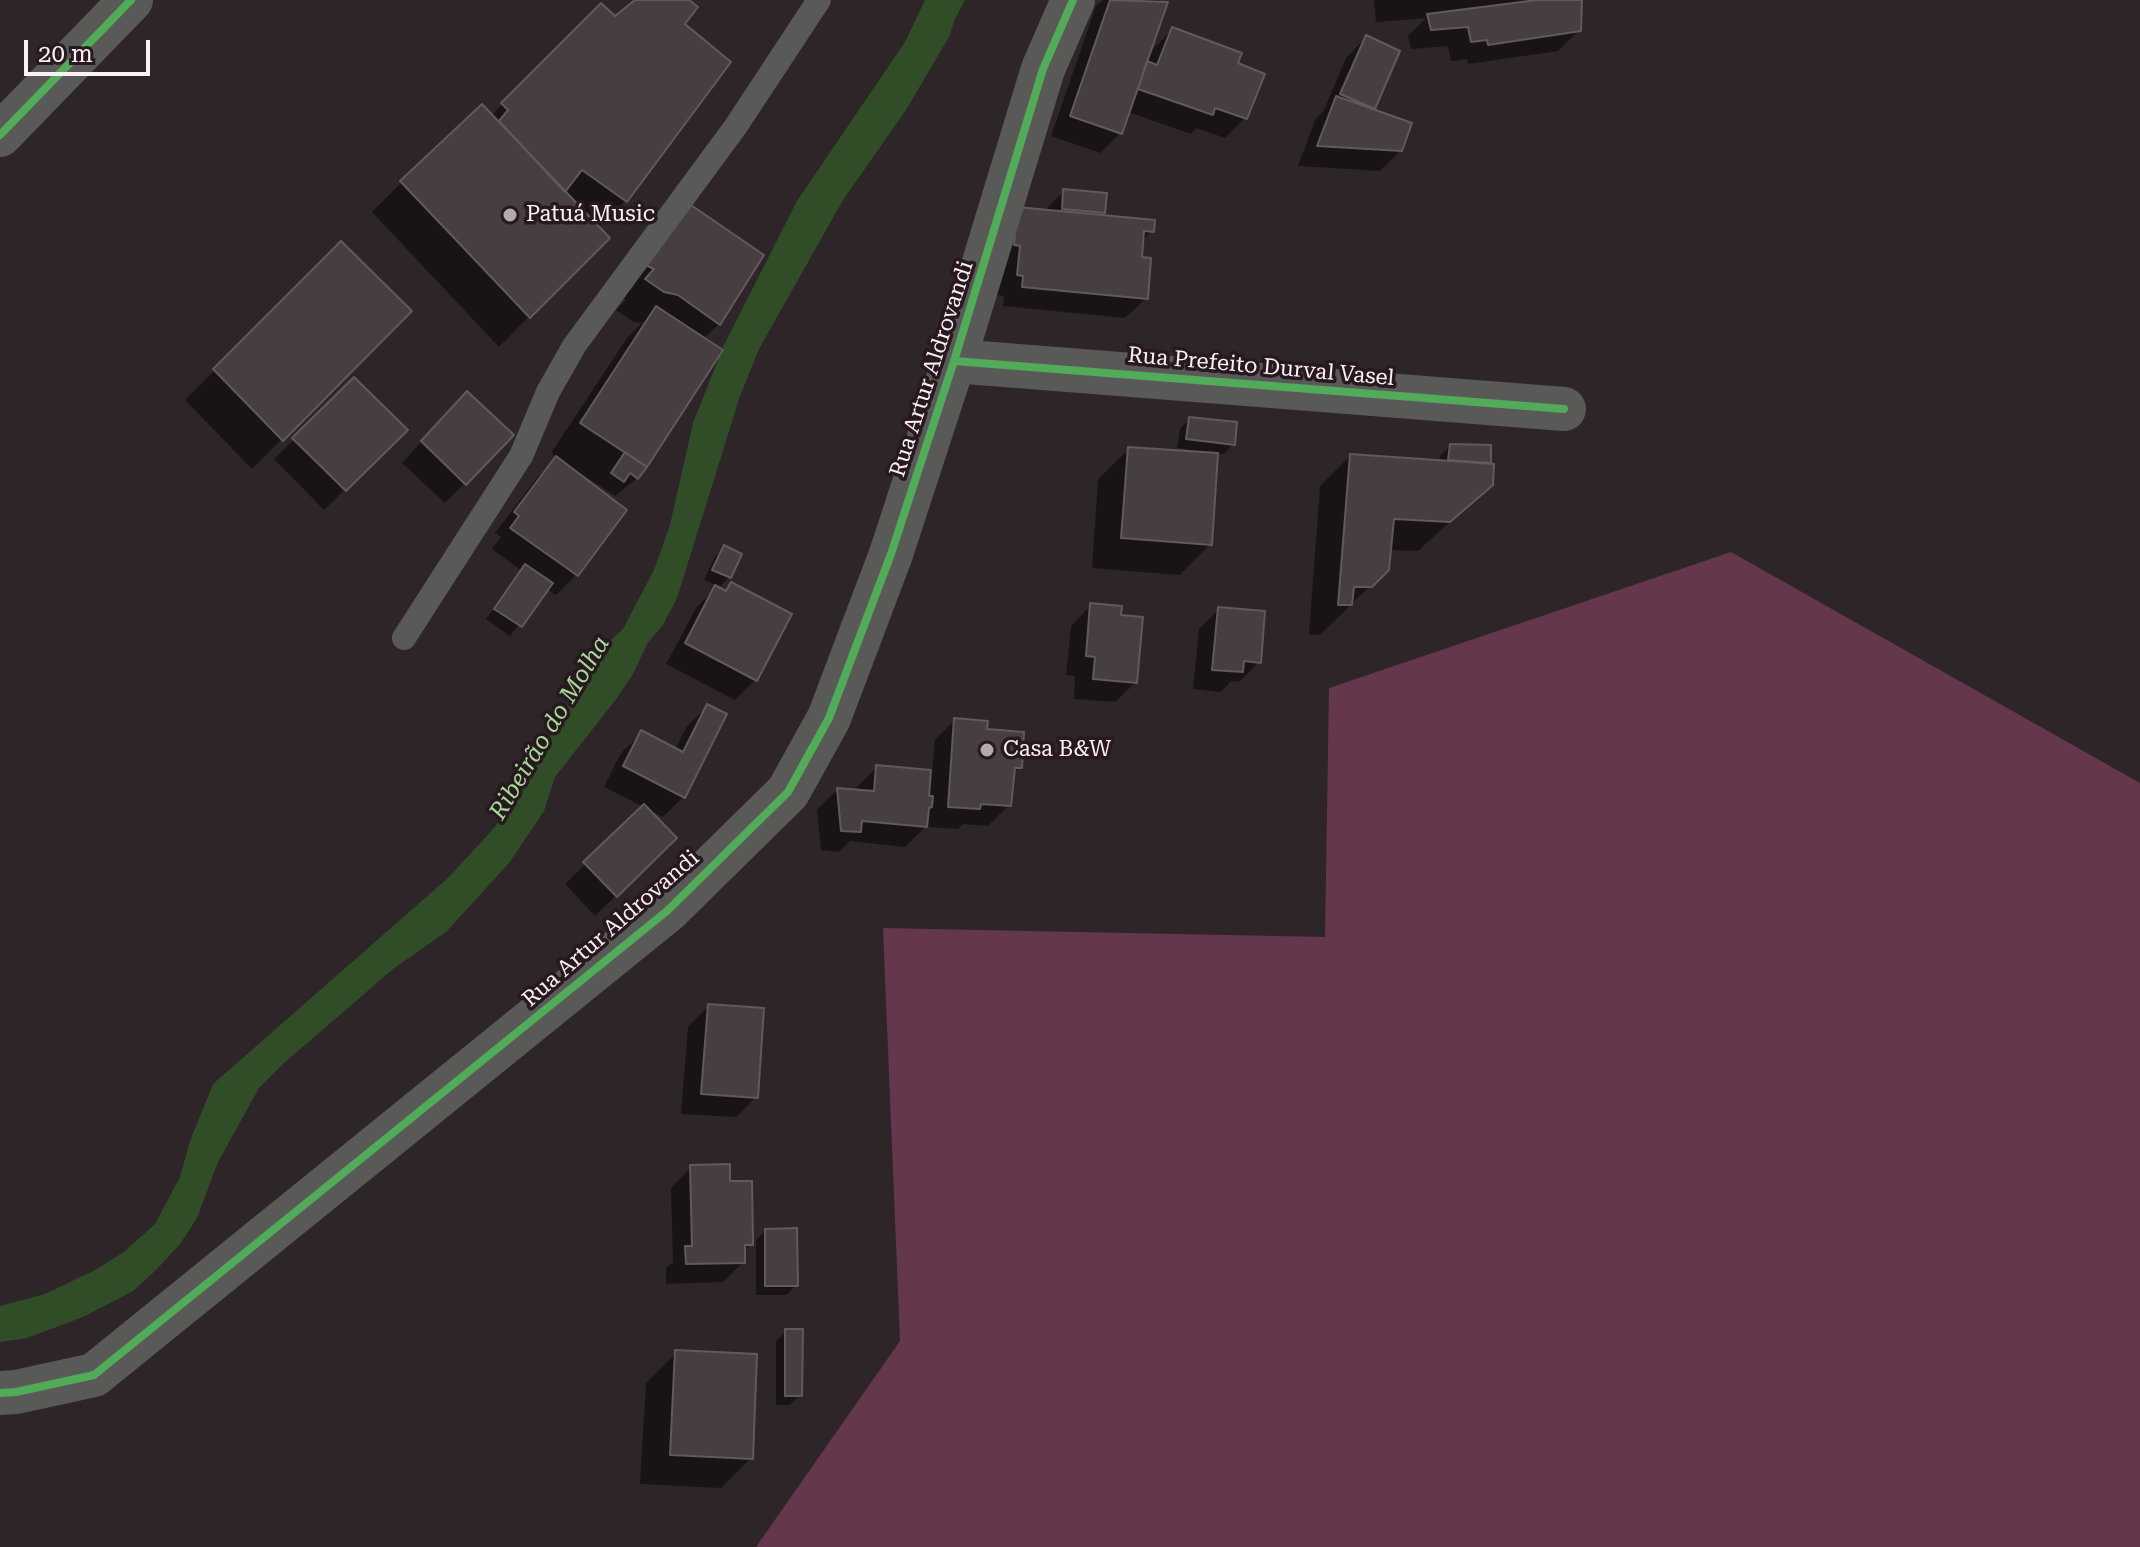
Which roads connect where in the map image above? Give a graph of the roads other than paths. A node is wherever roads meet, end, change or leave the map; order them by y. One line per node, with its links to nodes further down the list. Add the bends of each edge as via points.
1 (131, 0): 4 (street)
2 (819, 0): 7 (lane, via 736,126 574,346 521,456)
3 (1073, 0): 5 (street, Rua Artur Aldrovandi, via 1043,69)
4 (0, 135)
5 (954, 361): 6 (street, Rua Prefeito Durval Vasel); 8 (street, Rua Artur Aldrovandi, via 891,554 829,718 788,792 667,911 94,1375)
6 (1564, 409)
7 (404, 638)
8 (0, 1393)

